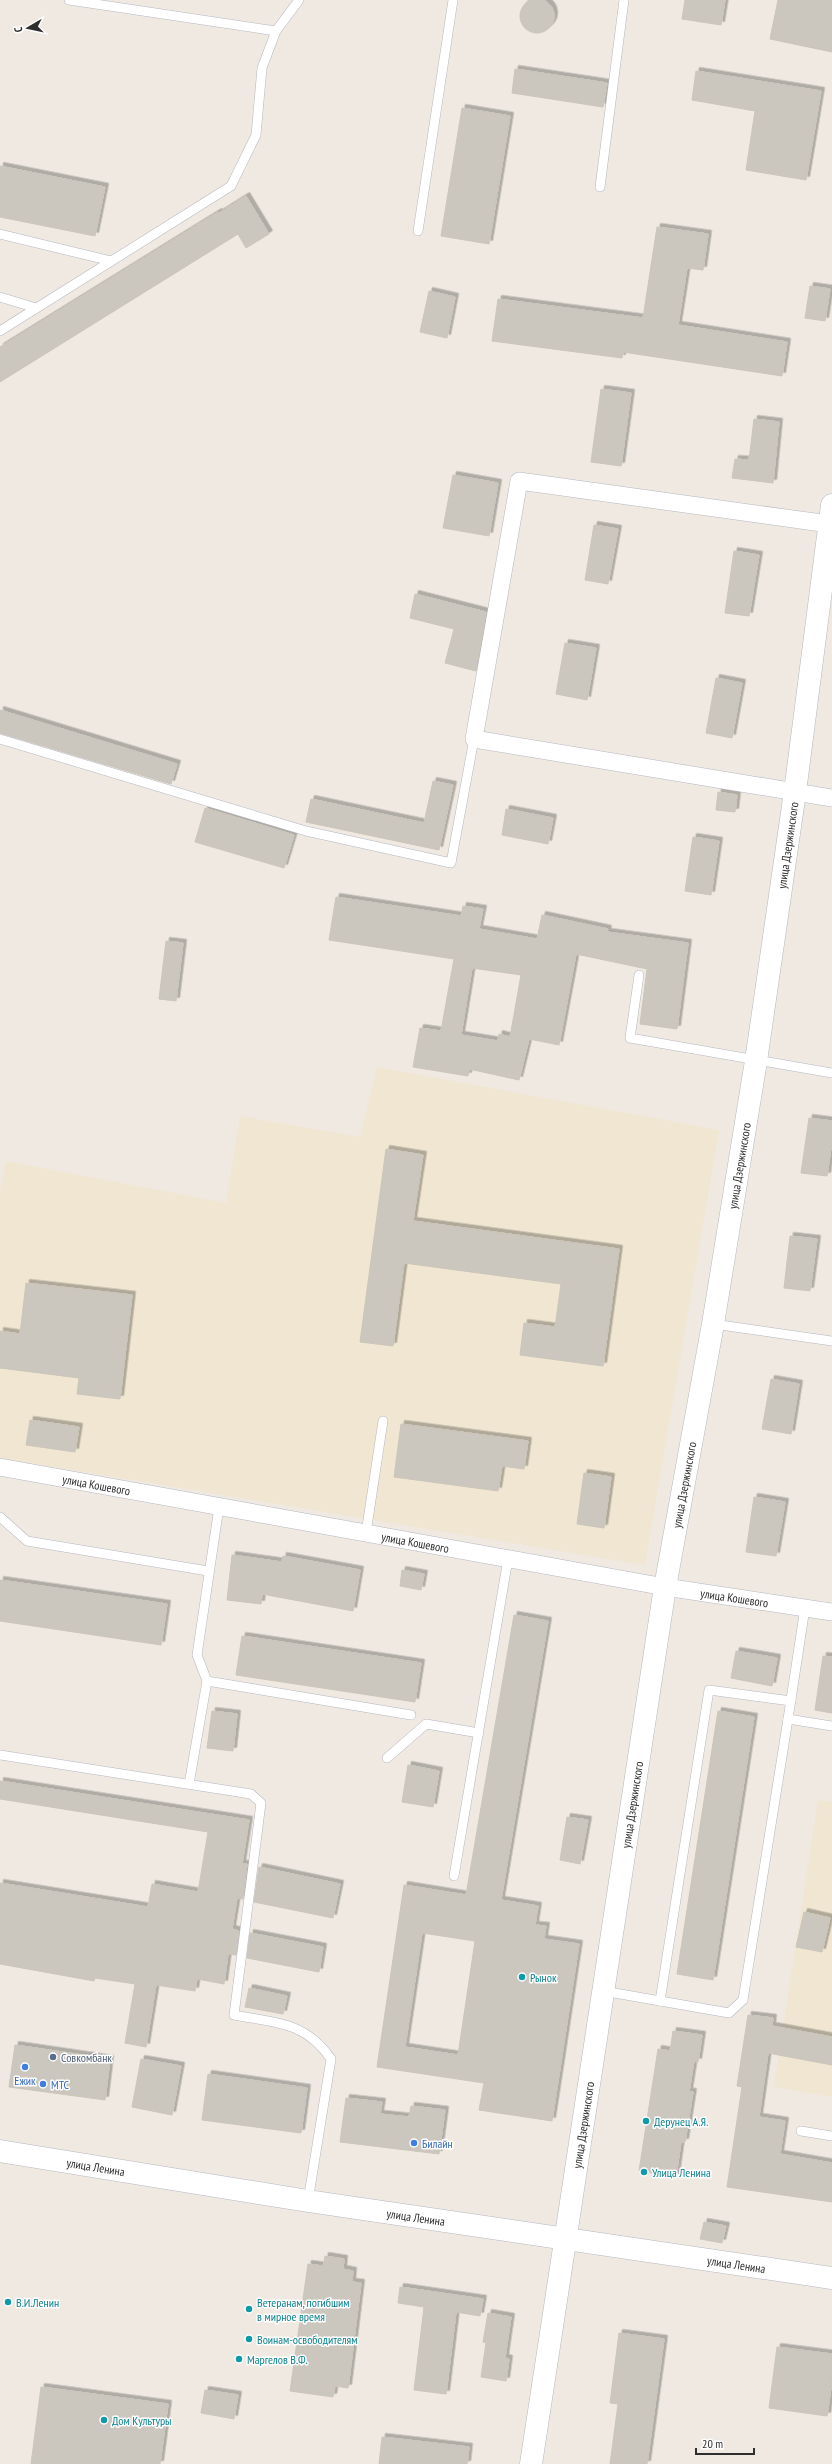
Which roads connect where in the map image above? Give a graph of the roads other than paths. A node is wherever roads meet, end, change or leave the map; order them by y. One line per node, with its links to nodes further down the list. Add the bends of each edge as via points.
1 (69, 0): 5 (lane)
2 (299, 0): 5 (lane)
3 (453, 0): 7 (lane)
4 (624, 0): 6 (lane)
5 (276, 31): 9 (lane, via 262,68 256,135 231,186)
6 (600, 187)
7 (418, 231)
8 (0, 234): 9 (lane)
9 (111, 261): 11 (lane)
10 (0, 297): 11 (lane)
11 (36, 308): 12 (lane)
12 (0, 331)
13 (831, 518): 15 (street, via 519,481); 16 (street, улица Дзержинского)
14 (0, 739): 15 (lane, via 306,831 451,863)
15 (474, 739): 16 (street)
16 (794, 792): 17 (street); 19 (street, улица Дзержинского)
17 (832, 798)
18 (638, 975): 19 (lane, via 630,1038)
19 (756, 1061): 20 (lane); 21 (street, улица Дзержинского)
20 (832, 1073)
21 (713, 1324): 22 (lane); 30 (street, улица Дзержинского)
22 (832, 1341)
23 (383, 1420): 27 (lane)
24 (0, 1471): 25 (street, улица Кошевого)
25 (219, 1507): 27 (street, улица Кошевого); 29 (lane)
26 (0, 1517): 29 (lane, via 27,1541)
27 (366, 1533): 28 (street, улица Кошевого)
28 (508, 1559): 30 (street, улица Кошевого); 38 (lane)
29 (208, 1571): 33 (lane, via 197,1656)
30 (665, 1587): 31 (street, улица Кошевого); 43 (street, улица Дзержинского)
31 (805, 1608): 32 (street, улица Кошевого); 34 (lane)
32 (832, 1612)
33 (207, 1681): 35 (lane); 41 (lane)
34 (790, 1701): 36 (lane); 44 (lane, via 709,1690)
35 (411, 1715)
36 (788, 1719): 37 (lane); 44 (lane, via 743,2000 729,2013)
37 (832, 1726)
38 (478, 1733): 40 (lane, via 426,1724); 42 (lane)
39 (0, 1755): 41 (lane)
40 (387, 1758)
41 (189, 1784): 48 (lane, via 251,1794 261,1803 234,2015 298,2028 320,2042 331,2059)
42 (454, 1876)
43 (603, 1991): 44 (lane); 49 (street, улица Дзержинского)
44 (660, 2001)
45 (801, 2130): 46 (lane)
46 (832, 2136)
47 (0, 2151): 48 (street, улица Ленина)
48 (308, 2201): 49 (street, улица Ленина)
49 (565, 2239): 50 (street, улица Ленина); 51 (street, улица Дзержинского)
50 (832, 2278)
51 (530, 2464)

